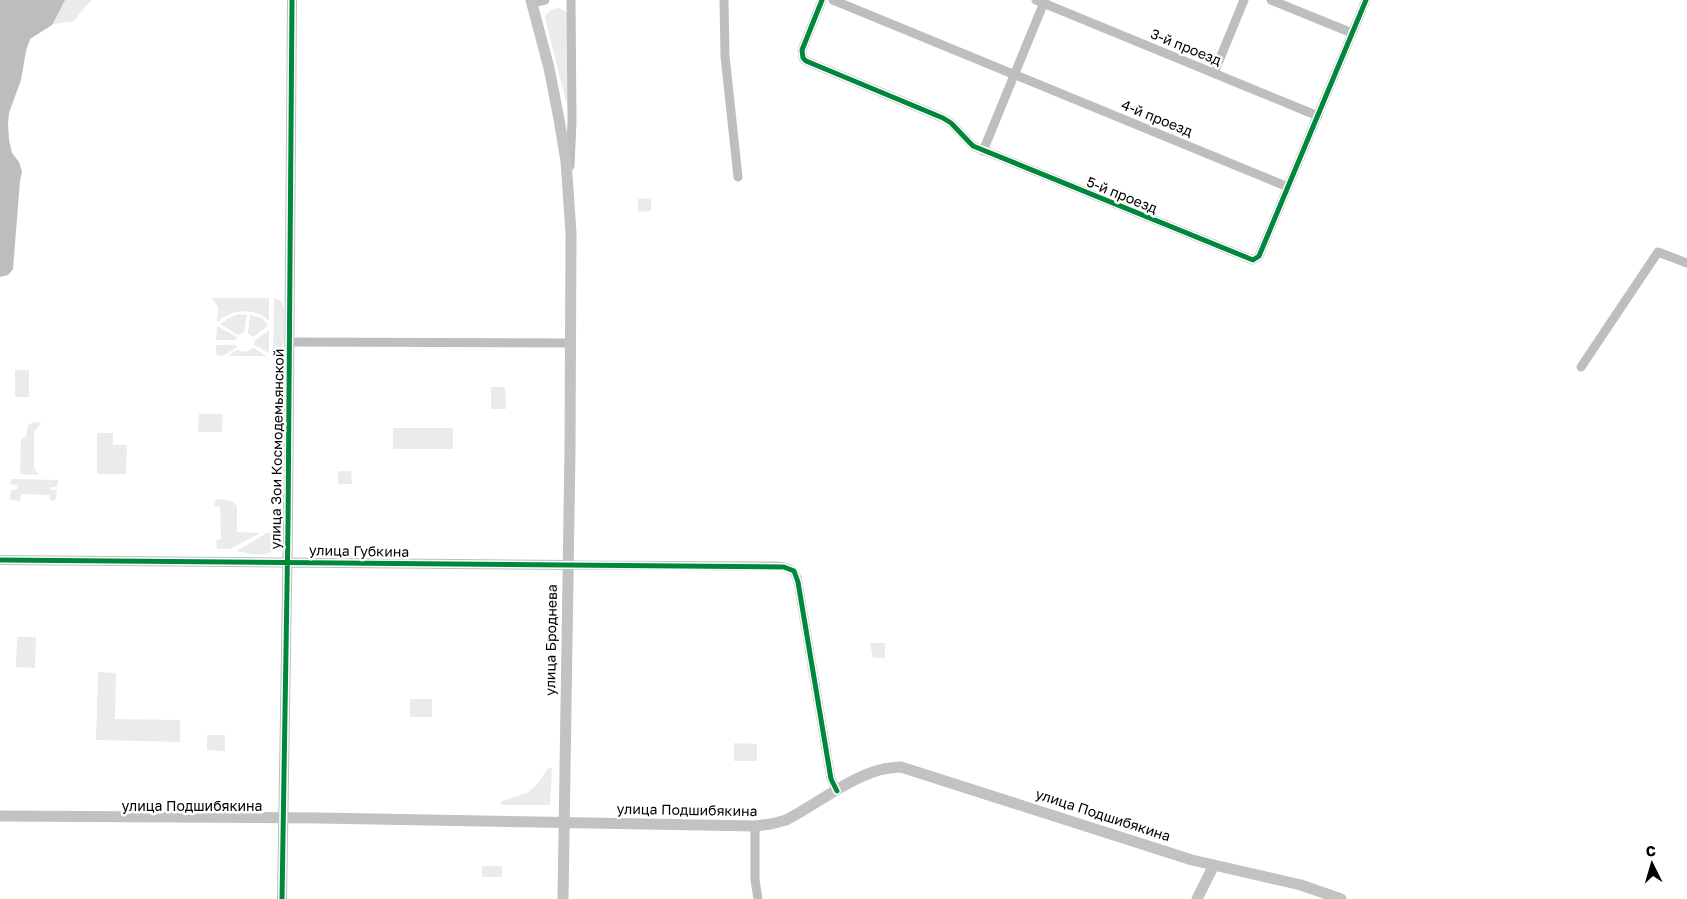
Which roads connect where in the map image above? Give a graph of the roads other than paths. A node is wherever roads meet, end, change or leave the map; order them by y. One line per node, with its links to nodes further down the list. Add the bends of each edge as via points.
1 (292, 0): 21 (street, улица Зои Космодемьянской)
2 (545, 0): 10 (street)
3 (571, 0): 19 (street)
4 (724, 0): 17 (street, via 725,56)
5 (822, 0): 16 (street, 5-й проезд, via 802,50 806,61 944,118 969,143)
6 (833, 0): 14 (street, 4-й проезд)
7 (1244, 0): 13 (street)
8 (1271, 0): 12 (street)
9 (1366, 0): 12 (street)
10 (531, 1): 19 (main road, улица Броднева, via 549,68)
11 (1042, 1): 13 (street, 3-й проезд); 14 (street)
12 (1352, 33): 15 (street)
13 (1214, 73): 15 (street, 3-й проезд)
14 (1015, 74): 16 (street); 18 (street, 4-й проезд)
15 (1318, 116): 18 (street)
16 (983, 150): 18 (street, 5-й проезд, via 1253,260 1259,256)
17 (738, 178)
18 (1288, 187)
19 (569, 193): 22 (main road, улица Броднева)
20 (1687, 263): 23 (street, via 1658,252)
21 (290, 342): 22 (street); 25 (street, улица Зои Космодемьянской)
22 (570, 343): 26 (main road, улица Броднева)
23 (1581, 367)
24 (0, 560): 25 (street, улица Губкина)
25 (287, 562): 26 (street, улица Губкина); 29 (street, улица Зои Космодемьянской)
26 (568, 565): 27 (street, via 791,568 798,582 831,779); 30 (main road, улица Броднева)
27 (837, 791): 31 (main road, улица Подшибякина, via 786,820); 32 (main road, улица Подшибякина, via 873,771 901,767)
28 (0, 816): 29 (main road, улица Подшибякина)
29 (283, 818): 30 (main road, улица Подшибякина); 33 (street, улица Зои Космодемьянской)
30 (564, 823): 31 (main road, улица Подшибякина); 34 (main road, улица Броднева)
31 (755, 826): 35 (street)
32 (1214, 865): 36 (main road); 37 (main road, улица Подшибякина, via 1292,883)
33 (282, 899)
34 (562, 899)
35 (758, 899)
36 (1197, 899)
37 (1341, 899)

